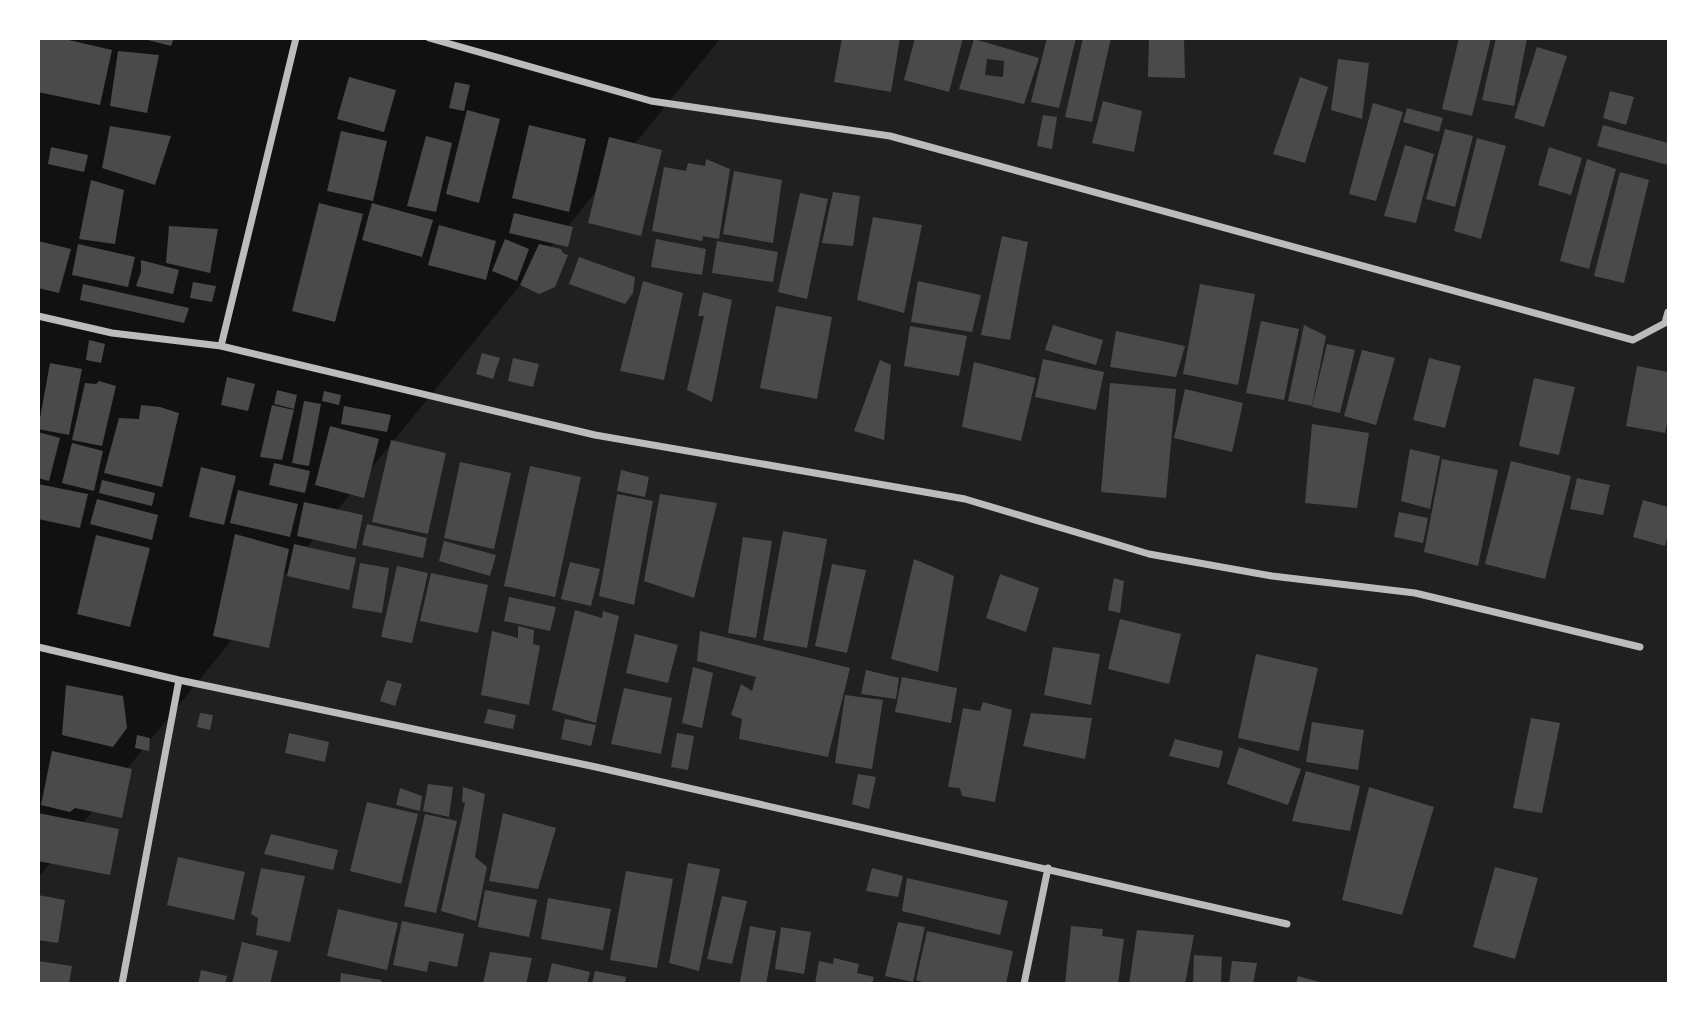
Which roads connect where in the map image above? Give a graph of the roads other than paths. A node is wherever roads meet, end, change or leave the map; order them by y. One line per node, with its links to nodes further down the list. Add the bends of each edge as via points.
1 (296, 38): 5 (street)
2 (429, 38): 3 (street, via 651,101 890,136 1633,340 1665,323)
3 (1668, 312)
4 (38, 316): 5 (street, via 113,333)
5 (221, 346): 7 (street, via 595,435 964,499 1149,554 1272,576 1415,593)
6 (38, 647): 8 (street)
7 (1640, 647)
8 (179, 680): 9 (street); 11 (street)
9 (1048, 868): 10 (street); 12 (street)
10 (1287, 924)
11 (122, 984)
12 (1024, 984)

